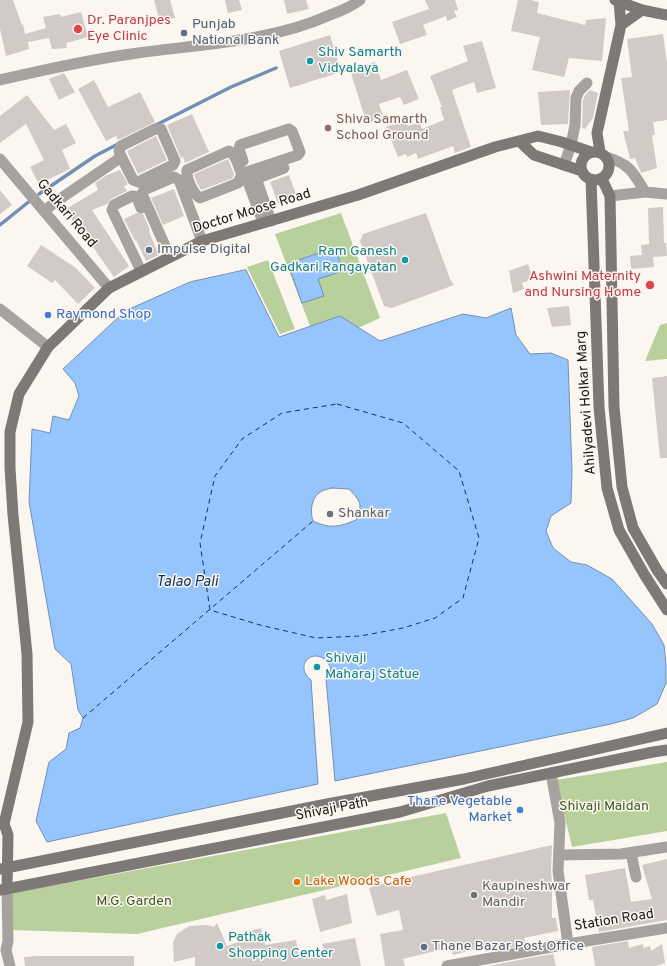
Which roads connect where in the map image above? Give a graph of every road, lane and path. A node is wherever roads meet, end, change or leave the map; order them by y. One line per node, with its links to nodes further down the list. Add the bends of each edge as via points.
1 (360, 0): 6 (street, via 310,24 261,38 130,54)
2 (617, 1): 3 (main road); 5 (main road)
3 (642, 10): 4 (main road); 5 (main road)
4 (667, 15)
5 (621, 25): 10 (main road, via 597,133)
6 (0, 80)
7 (587, 83): 9 (street, via 576,98)
8 (519, 141): 9 (main road, Doctor Moose Road, via 538,136); 13 (main road, via 534,155); 24 (main road, Doctor Moose Road, via 358,195)
9 (571, 145): 10 (main road, Doctor Moose Road); 13 (street)
10 (599, 154): 15 (main road, via 586,154 582,158); 18 (main road, via 608,161 609,168); 20 (street, via 618,160 631,169)
11 (119, 158): 11 (street, via 121,146 155,129 161,129 175,161 173,165 138,182 133,180); 19 (street); 23 (street)
12 (0, 159): 23 (street, Gadkari Road)
13 (564, 165): 15 (main road)
14 (284, 168): 16 (street)
15 (582, 171): 17 (main road)
16 (248, 177): 16 (street, via 229,151 187,170 196,196 200,198); 16 (street, via 238,149 240,145 289,129 292,131 300,152 298,155); 24 (street)
17 (591, 179): 18 (main road); 32 (main road, Ahilyadevi Holkar Marg, via 599,407 607,488 619,530)
18 (602, 179): 22 (main road, Ahilyadevi Holkar Marg)
19 (134, 190)
20 (645, 192): 21 (street); 22 (street)
21 (667, 194)
22 (610, 196): 31 (main road, Ahilyadevi Holkar Marg, via 614,407 622,488 633,528)
23 (44, 211): 28 (street, Gadkari Road)
24 (267, 222): 25 (main road, Doctor Moose Road)
25 (202, 241): 26 (main road, Doctor Moose Road); 26 (street, via 179,180 174,177 144,190 142,194)
26 (167, 258): 27 (main road, Doctor Moose Road); 27 (street, via 137,197 132,196 114,205 112,210)
27 (141, 271): 28 (main road, Doctor Moose Road)
28 (109, 288): 30 (main road, Doctor Moose Road)
29 (0, 309): 30 (street)
30 (48, 347): 36 (main road, Doctor Moose Road, via 19,394 10,432 13,515 28,654 28,722)
31 (667, 584)
32 (667, 610)
33 (667, 733): 40 (main road, Shivaji Path, via 464,779)
34 (667, 750): 35 (main road, Shivaji Path)
35 (551, 773): 39 (street, via 560,823); 42 (main road, Shivaji Path, via 488,786 400,812)
36 (2, 826): 40 (main road, Doctor Moose Road, via 8,835)
37 (667, 847): 38 (street)
38 (631, 853): 39 (street); 41 (street)
39 (559, 855): 44 (street, via 558,871)
40 (4, 868): 42 (main road, Doctor Moose Road)
41 (636, 877)
42 (3, 889): 45 (street, via 8,941)
43 (667, 928): 44 (street, Station Road)
44 (568, 944): 47 (street, Station Road)
45 (3, 946): 46 (street)
46 (10, 966)
47 (447, 966)

